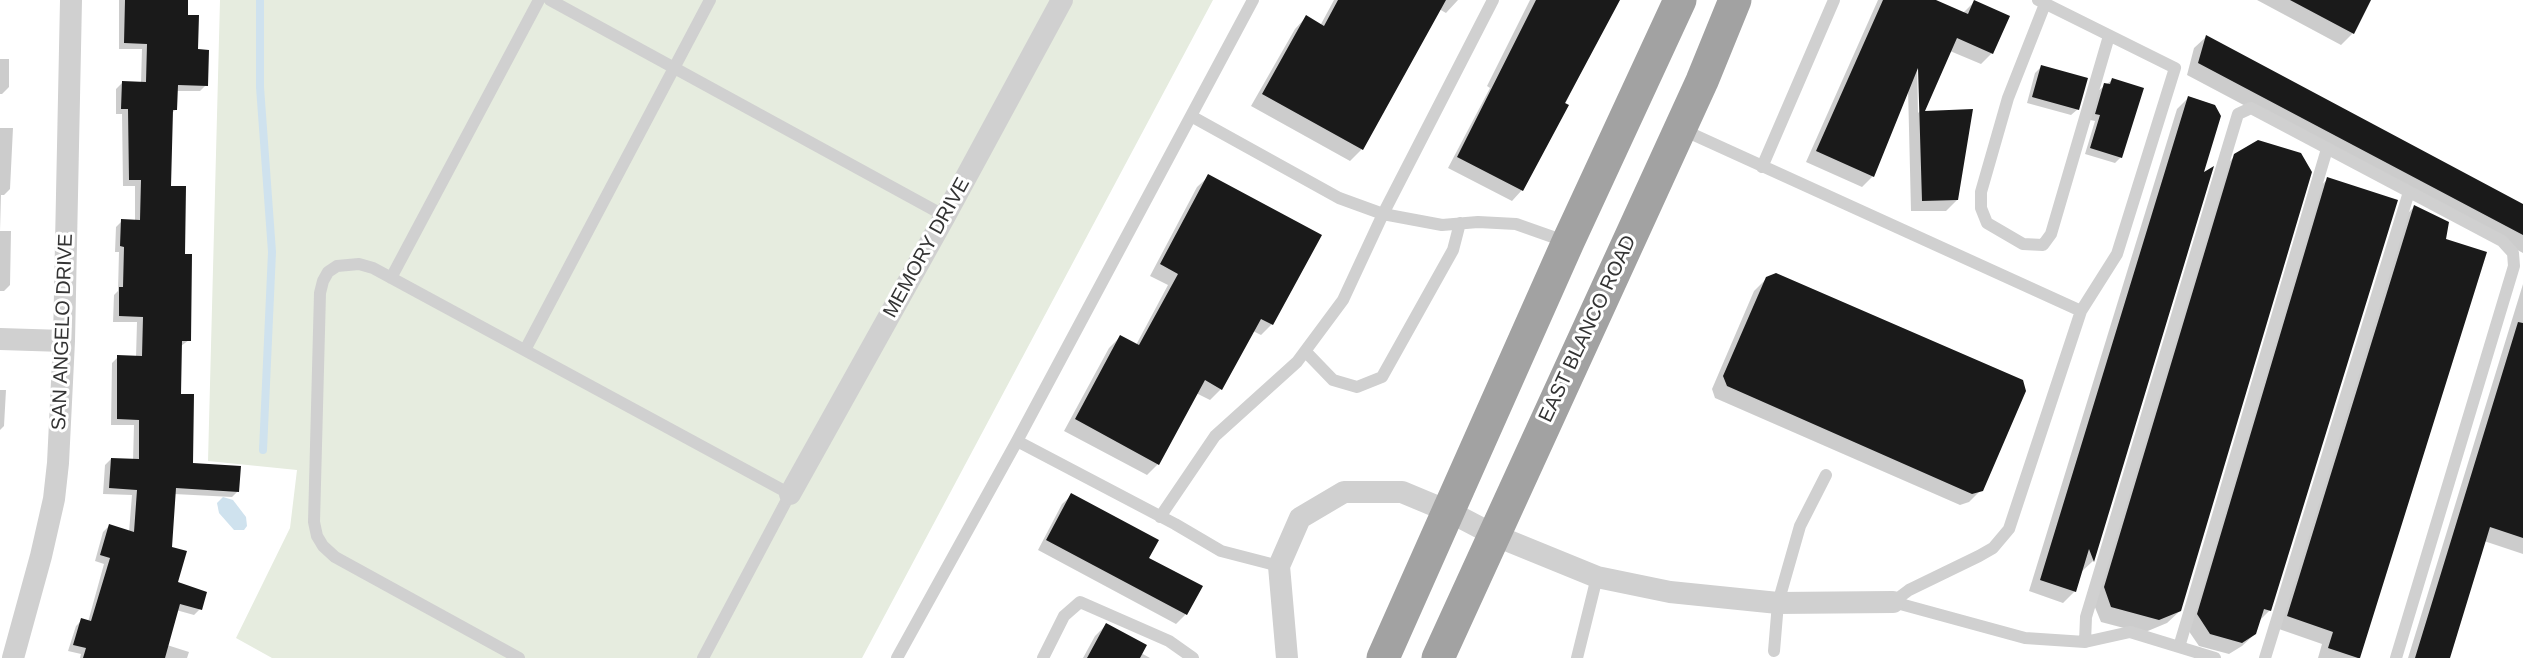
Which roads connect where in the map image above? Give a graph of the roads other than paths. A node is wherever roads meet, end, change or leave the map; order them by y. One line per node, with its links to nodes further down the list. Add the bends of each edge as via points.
1 (71, 0): 26 (street, SAN ANGELO DRIVE)
2 (539, 0): 23 (lane)
3 (550, 0): 13 (lane)
4 (710, 0): 13 (lane)
5 (1062, 0): 20 (street, MEMORY DRIVE)
6 (1253, 0): 14 (lane)
7 (1493, 0): 19 (lane)
8 (1680, 0): 22 (highway)
9 (1735, 0): 15 (highway, EAST BLANCO ROAD)
10 (1834, 0): 17 (lane)
11 (2041, 2): 12 (lane); 12 (lane, via 1981,192 1981,208 1987,223 2023,244 2043,245 2051,234)
12 (2109, 36): 24 (lane, via 2175,68 2117,254)
13 (672, 68): 20 (lane); 27 (lane)
14 (1191, 116): 19 (lane, via 1340,198); 29 (lane)
15 (1680, 128): 17 (lane); 34 (highway, EAST BLANCO ROAD)
16 (2327, 149): 18 (lane); 39 (lane, via 2251,108 2238,114 2086,617); 40 (lane)
17 (1762, 167): 24 (lane)
18 (2409, 192): 53 (lane); 54 (lane, via 2502,241 2513,253 2514,266)
19 (1383, 214): 21 (lane, via 1442,225); 28 (lane, via 1343,300)
20 (945, 216): 31 (street, MEMORY DRIVE)
21 (1460, 224): 22 (lane, via 1516,224); 28 (lane, via 1453,250 1382,377 1357,387 1333,380)
22 (1568, 242): 32 (highway)
23 (392, 278): 27 (lane); 43 (lane, via 348,263 328,272 323,281 314,522 317,536 334,557)
24 (2080, 311): 37 (lane, via 2008,529 1993,548)
25 (0, 339): 26 (street)
26 (64, 341): 42 (street, SAN ANGELO DRIVE, via 54,499)
27 (525, 350): 31 (lane)
28 (1305, 351): 33 (lane, via 1215,436)
29 (1017, 441): 33 (lane); 45 (lane)
30 (1826, 475): 38 (lane, via 1800,526)
31 (790, 494): 44 (lane)
32 (1450, 512): 34 (street); 35 (street, via 1402,492 1344,492 1300,518); 49 (highway)
33 (1160, 517): 35 (lane, via 1221,551)
34 (1494, 535): 36 (street); 50 (highway, EAST BLANCO ROAD)
35 (1279, 566): 48 (street)
36 (1597, 577): 38 (street, via 1670,592); 51 (lane)
37 (1893, 602): 38 (street); 39 (lane, via 2025,638)
38 (1778, 603): 41 (lane)
39 (2085, 642): 40 (lane, via 2130,632)
40 (2179, 647): 52 (lane)
41 (1774, 651)
42 (13, 658)
43 (519, 658)
44 (703, 658)
45 (897, 658)
46 (1043, 658): 47 (lane, via 1064,616 1080,602 1169,641)
47 (1193, 658)
48 (1287, 658)
49 (1383, 658)
50 (1438, 658)
51 (1577, 658)
52 (2216, 658)
53 (2265, 658)
54 (2396, 658)

